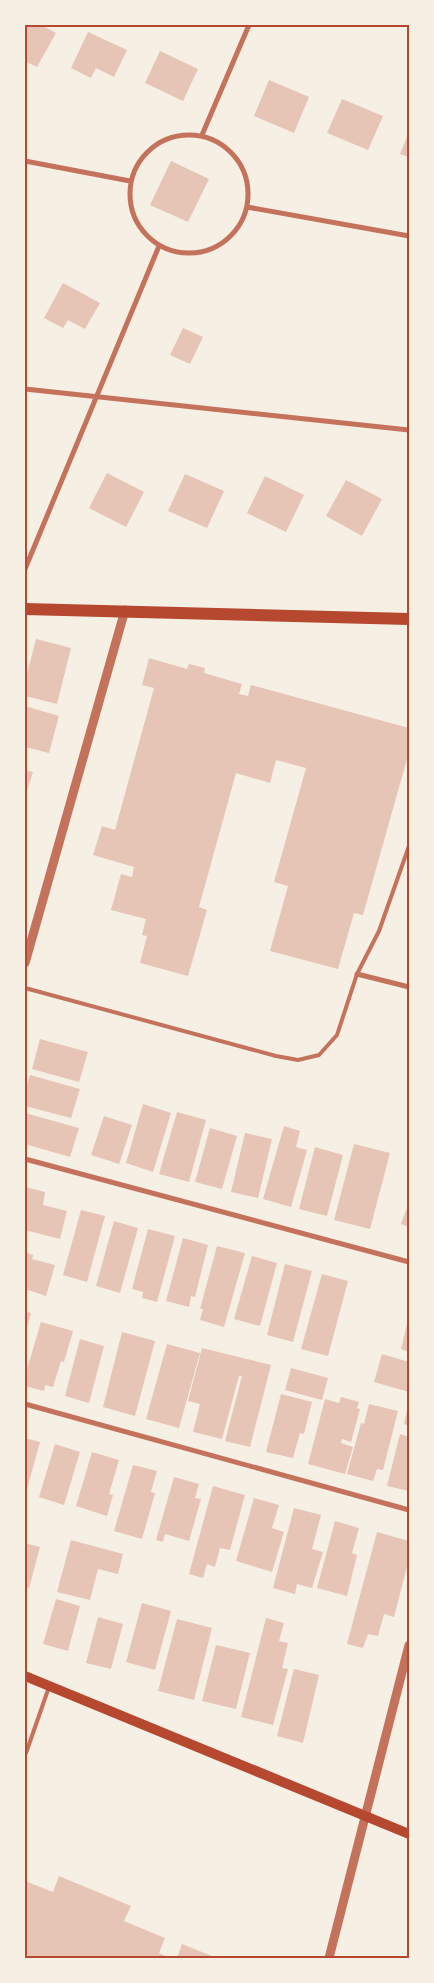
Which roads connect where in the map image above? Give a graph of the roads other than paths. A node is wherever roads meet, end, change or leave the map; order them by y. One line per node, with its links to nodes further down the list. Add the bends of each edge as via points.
1 (249, 25): 2 (street)
2 (202, 135): 4 (street, via 171,136 145,153); 5 (street, via 224,146 237,158 246,176)
3 (25, 161): 4 (street)
4 (130, 181): 7 (street, via 131,211 148,238)
5 (247, 207): 6 (street); 7 (street, via 232,235 206,251 175,253)
6 (409, 236)
7 (159, 246): 9 (street)
8 (25, 389): 9 (street)
9 (97, 396): 10 (street); 11 (street)
10 (409, 430)
11 (25, 569)
12 (25, 608): 13 (main road)
13 (125, 610): 14 (main road); 16 (street)
14 (409, 619)
15 (409, 846): 17 (lane, via 379,931)
16 (25, 963)
17 (357, 974): 18 (street); 19 (lane, via 337,1035 319,1055 298,1060)
18 (409, 987)
19 (25, 988)
20 (25, 1159): 21 (street)
21 (409, 1262)
22 (25, 1404): 23 (street)
23 (409, 1510)
24 (409, 1646): 28 (street)
25 (25, 1676): 26 (main road)
26 (50, 1686): 27 (lane); 28 (main road)
27 (26, 1753)
28 (365, 1816): 29 (main road); 30 (street)
29 (409, 1834)
30 (330, 1958)

